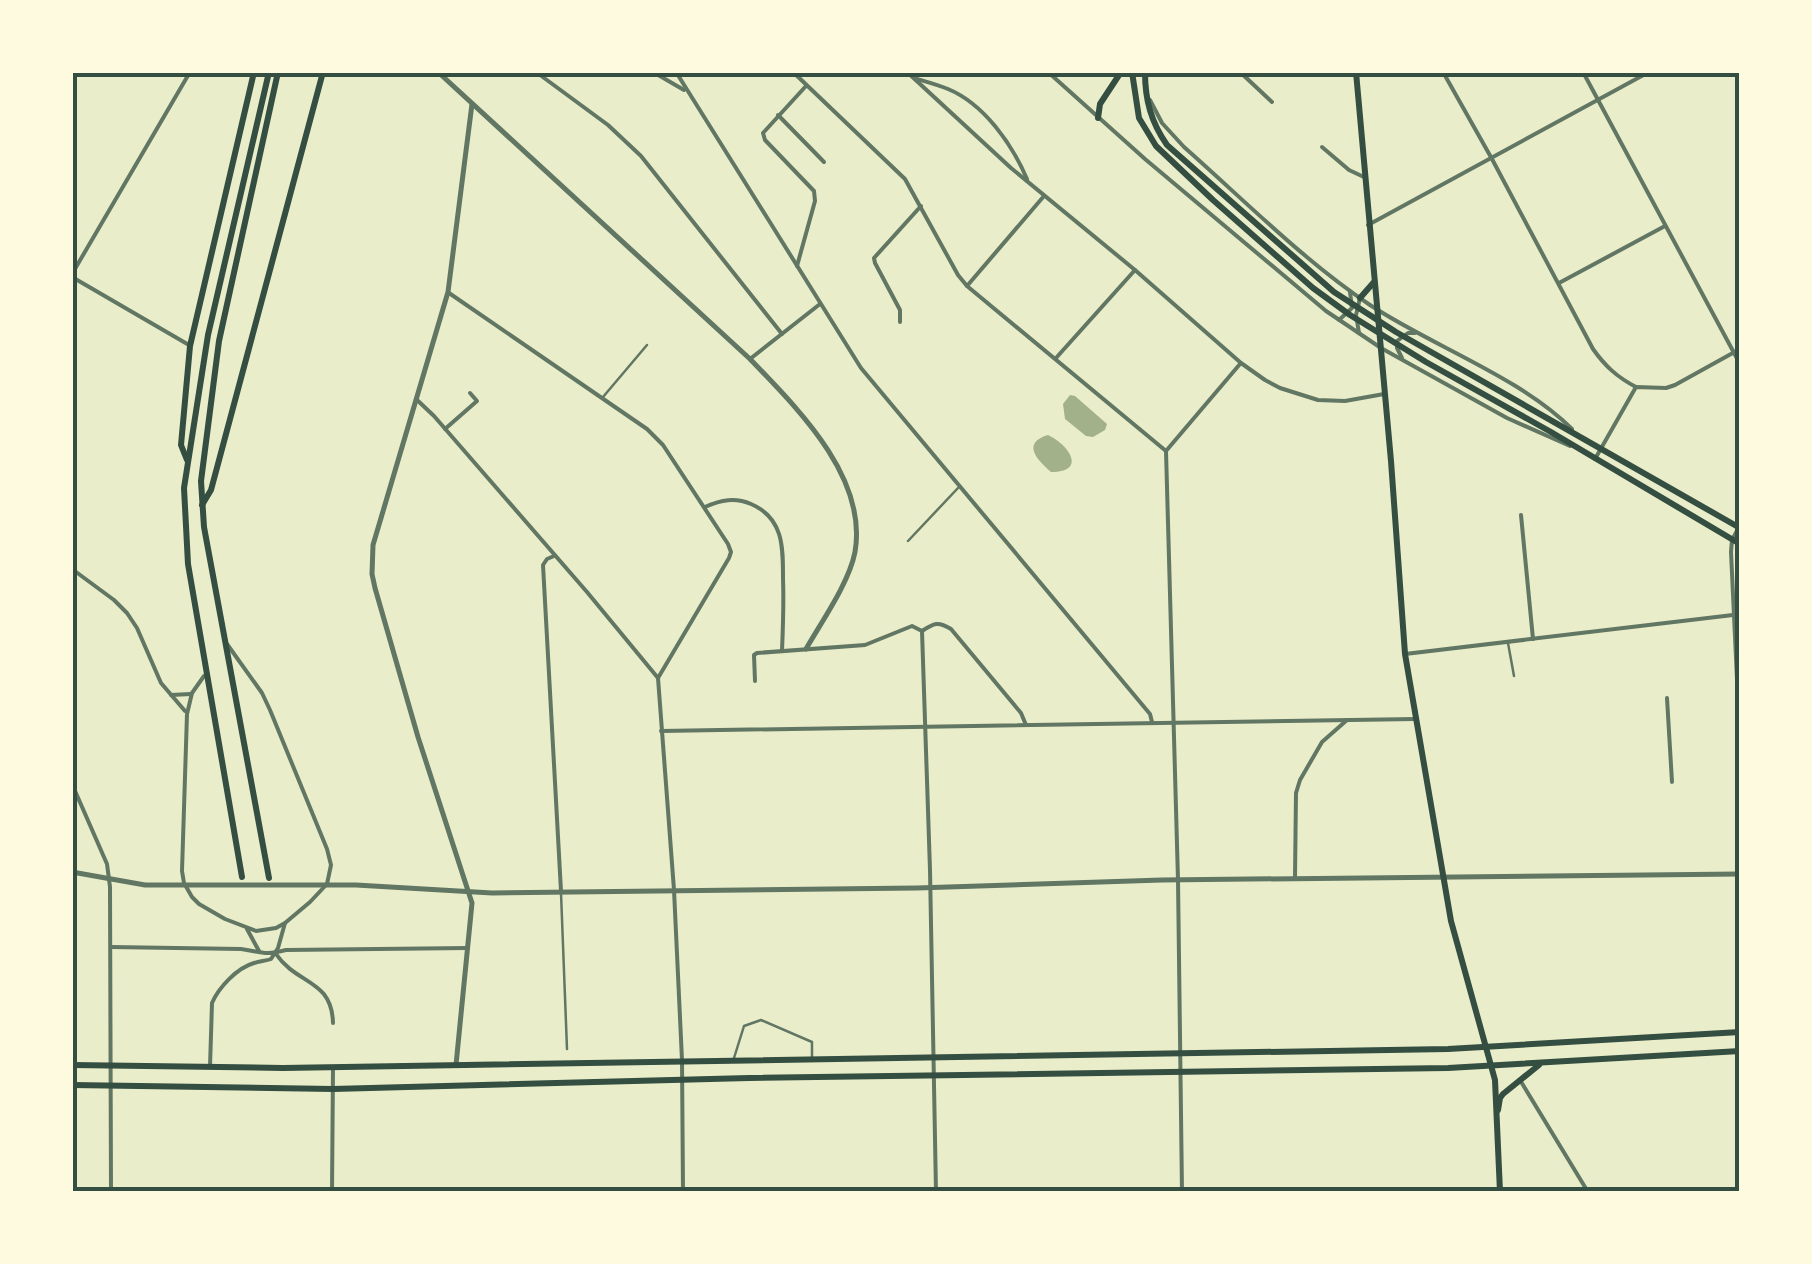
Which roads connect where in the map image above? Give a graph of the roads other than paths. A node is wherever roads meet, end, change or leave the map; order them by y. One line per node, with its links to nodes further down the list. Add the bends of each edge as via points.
1 (190, 72): 41 (street)
2 (254, 72): 56 (main road)
3 (269, 72): 77 (main road, via 221,271)
4 (278, 72): 79 (main road, via 228,296)
5 (323, 72): 79 (main road)
6 (438, 72): 27 (street)
7 (536, 72): 52 (street, via 640,156)
8 (653, 72): 24 (street)
9 (676, 72): 24 (street)
10 (793, 72): 22 (street)
11 (907, 72): 21 (street)
12 (1048, 72): 29 (street)
13 (1121, 72): 29 (main road)
14 (1132, 72): 74 (main road, via 1139,118 1166,157 1328,300)
15 (1145, 72): 23 (main road)
16 (1356, 72): 33 (main road)
17 (1443, 72): 31 (street)
18 (1583, 72): 25 (street)
19 (1649, 72): 25 (street)
20 (1243, 73): 26 (street)
21 (912, 77): 34 (street); 34 (street, via 970,102 1016,153)
22 (806, 86): 28 (street); 36 (street, via 905,179)
23 (1145, 89): 45 (street, via 1184,147); 72 (main road, via 1166,145 1334,292)
24 (688, 93): 39 (street)
25 (1598, 99): 31 (street); 38 (street)
26 (1272, 102)
27 (472, 104): 46 (street); 60 (street)
28 (778, 114): 32 (street); 39 (street, via 763,136 815,196)
29 (1098, 118): 50 (street)
30 (1322, 147): 33 (street)
31 (1492, 159): 37 (street); 43 (street)
32 (824, 162)
33 (1366, 178): 37 (main road)
34 (1027, 180): 35 (street)
35 (1044, 196): 40 (street); 44 (street)
36 (921, 206): 44 (street); 51 (street, via 874,258)
37 (1368, 225): 42 (main road)
38 (1665, 226): 43 (street); 58 (street)
39 (796, 266): 48 (street)
40 (1135, 270): 59 (street); 62 (street)
41 (72, 276): 56 (street)
42 (1374, 281): 47 (main road); 49 (main road)
43 (1558, 284): 64 (street, via 1605,365)
44 (967, 286): 59 (street)
45 (1349, 290): 47 (street); 50 (street, via 1352,308)
46 (448, 292): 67 (street); 68 (street)
47 (1360, 298): 49 (street); 53 (street)
48 (820, 304): 52 (street); 78 (street, via 861,368)
49 (1377, 309): 54 (street); 57 (main road)
50 (1340, 320): 53 (street)
51 (900, 322)
52 (782, 334): 60 (street)
53 (1360, 334): 57 (street)
54 (1420, 334): 61 (street, via 1396,341); 72 (street, via 1524,392)
55 (647, 345): 67 (street)
56 (190, 346): 77 (main road, via 181,445)
57 (1381, 348): 61 (street); 66 (main road)
58 (1737, 350): 63 (street); 64 (street, via 1675,385)
59 (1056, 358): 75 (street)
60 (750, 360): 92 (street, via 824,444 856,516 854,554)
61 (1404, 360): 74 (street)
62 (1241, 363): 66 (street, via 1280,388 1318,400); 75 (street)
63 (1740, 364)
64 (1636, 387): 73 (street)
65 (470, 393): 69 (street)
66 (1384, 394): 94 (main road)
67 (602, 398): 80 (street, via 663,446)
68 (416, 399): 71 (street); 122 (street, via 373,544 372,574)
69 (477, 401): 70 (street); 71 (street)
70 (483, 407)
71 (445, 429): 85 (street)
72 (1578, 436): 73 (main road)
73 (1601, 449): 76 (street); 82 (main road)
74 (1579, 450): 76 (main road)
75 (1166, 451): 106 (street)
76 (1595, 459): 84 (main road)
77 (187, 460): 95 (main road, via 188,564)
78 (960, 486): 83 (street); 105 (street)
79 (202, 506): 91 (main road)
80 (705, 507): 93 (street, via 740,500 768,514 778,528 784,548); 97 (street, via 728,544 729,558)
81 (1521, 515): 89 (street)
82 (1739, 528): 84 (street)
83 (908, 542)
84 (1736, 542): 87 (street)
85 (554, 556): 97 (street); 123 (street, via 543,565)
86 (72, 569): 100 (street, via 128,613)
87 (1733, 615): 89 (street); 110 (street)
88 (922, 632): 92 (street, via 905,627 875,643); 107 (street, via 934,623 951,629); 108 (street)
89 (1533, 639): 90 (street)
90 (1508, 642): 94 (street); 96 (street)
91 (226, 643): 117 (main road); 124 (street, via 262,692 327,849 327,884)
92 (806, 649): 93 (street)
93 (782, 651): 98 (street, via 755,654)
94 (1405, 654): 103 (main road)
95 (207, 672): 99 (street); 116 (main road)
96 (1514, 676)
97 (658, 678): 109 (street)
98 (754, 681)
99 (192, 693): 100 (street); 102 (street)
100 (171, 695): 102 (street)
101 (1666, 698): 111 (street)
102 (187, 714): 125 (street, via 184,883 199,904)
103 (1415, 719): 104 (street); 115 (main road)
104 (1347, 720): 106 (street); 118 (street, via 1322,742 1300,780)
105 (1152, 722): 106 (street); 107 (street)
106 (1172, 722): 119 (street)
107 (1026, 725): 108 (street)
108 (924, 726): 109 (street); 120 (street)
109 (661, 731): 121 (street)
110 (1740, 743)
111 (1672, 782)
112 (72, 784): 126 (street, via 107,864)
113 (72, 872): 122 (street, via 145,884)
114 (1740, 874): 115 (street)
115 (1444, 876): 118 (street); 133 (main road)
116 (242, 877)
117 (270, 878)
118 (1296, 878): 119 (street)
119 (1178, 880): 120 (street); 135 (street)
120 (931, 887): 121 (street); 136 (street)
121 (674, 890): 123 (street); 139 (street)
122 (468, 891): 123 (street); 127 (street)
123 (561, 891): 132 (street)
124 (285, 923): 125 (street); 129 (street)
125 (247, 929): 128 (street)
126 (110, 947): 128 (street); 143 (street)
127 (468, 948): 129 (street); 141 (street)
128 (260, 952): 129 (street)
129 (275, 954): 130 (street, via 324,993); 146 (street, via 228,980 215,996)
130 (333, 1023)
131 (1740, 1032): 133 (main road)
132 (567, 1048)
133 (1486, 1048): 135 (main road); 144 (main road)
134 (1740, 1051): 140 (main road)
135 (1180, 1052): 136 (main road); 147 (street)
136 (933, 1057): 138 (main road); 148 (street)
137 (734, 1059): 138 (main road); 138 (street, via 744,1026 761,1020 812,1042); 139 (main road)
138 (812, 1059)
139 (682, 1060): 141 (main road); 149 (street)
140 (1542, 1063): 144 (main road); 150 (main road)
141 (456, 1065): 145 (main road)
142 (72, 1066): 143 (main road)
143 (110, 1066): 146 (main road); 152 (street)
144 (1492, 1066): 147 (main road); 154 (main road)
145 (332, 1067): 146 (main road); 153 (street)
146 (210, 1069)
147 (1180, 1071): 148 (main road); 159 (street)
148 (934, 1075): 149 (main road); 158 (street)
149 (681, 1080): 153 (main road); 157 (street)
150 (1520, 1080): 154 (main road, via 1500,1098); 161 (street)
151 (72, 1084): 152 (main road)
152 (111, 1085): 153 (main road); 155 (street)
153 (333, 1089): 156 (street)
154 (1498, 1110): 160 (main road)
155 (111, 1192)
156 (332, 1192)
157 (683, 1192)
158 (936, 1192)
159 (1182, 1192)
160 (1500, 1192)
161 (1588, 1192)

